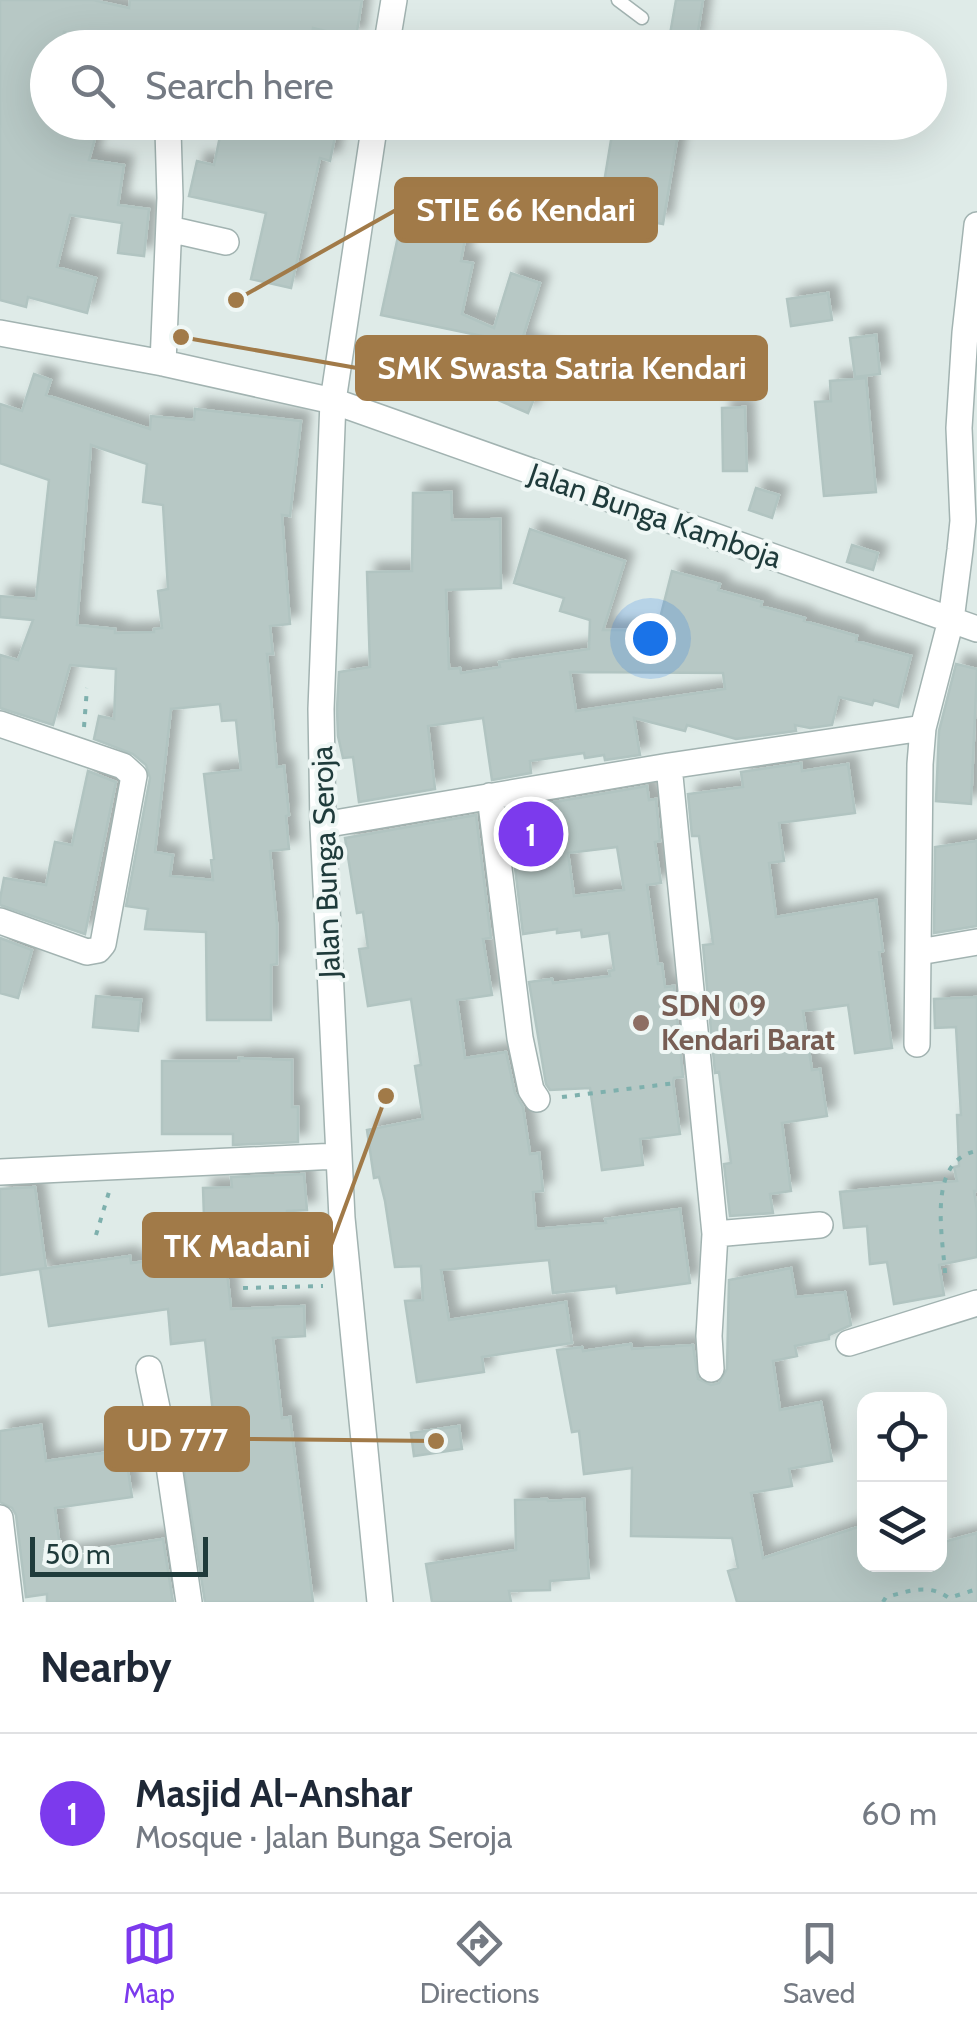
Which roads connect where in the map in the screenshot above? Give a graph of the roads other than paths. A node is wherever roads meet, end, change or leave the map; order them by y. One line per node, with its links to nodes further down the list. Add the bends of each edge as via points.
1 (394, 0): 4 (street)
2 (618, 0): 3 (lane)
3 (642, 18)
4 (389, 30)
5 (168, 140): 8 (street)
6 (372, 140): 13 (street, Jalan Bunga Seroja)
7 (977, 225): 12 (street)
8 (169, 229): 9 (street); 11 (street)
9 (226, 242)
10 (0, 332): 11 (street, Jalan Bunga Kamboja)
11 (163, 363): 13 (street, Jalan Bunga Kamboja)
12 (970, 389): 14 (street, via 959,428 962,522)
13 (333, 401): 14 (street, Jalan Bunga Kamboja); 20 (street, Jalan Bunga Seroja)
14 (951, 620): 15 (street, Jalan Bunga Kamboja); 17 (street)
15 (977, 629)
16 (0, 724): 21 (street, via 134,776 98,950 87,952)
17 (923, 728): 18 (street); 23 (street)
18 (669, 766): 19 (street); 29 (street)
19 (490, 796): 20 (street); 25 (street, via 520,1038)
20 (322, 825): 26 (street, Jalan Bunga Seroja)
21 (0, 921)
22 (977, 942): 23 (street)
23 (919, 952): 24 (street)
24 (917, 1044)
25 (537, 1099)
26 (338, 1156): 27 (street); 37 (street, Jalan Bunga Seroja)
27 (0, 1172)
28 (820, 1224): 29 (street)
29 (715, 1234): 33 (street)
30 (977, 1303): 31 (street)
31 (849, 1343)
32 (149, 1369): 36 (street)
33 (711, 1370)
34 (0, 1518): 35 (street)
35 (10, 1602)
36 (189, 1602)
37 (380, 1602)

